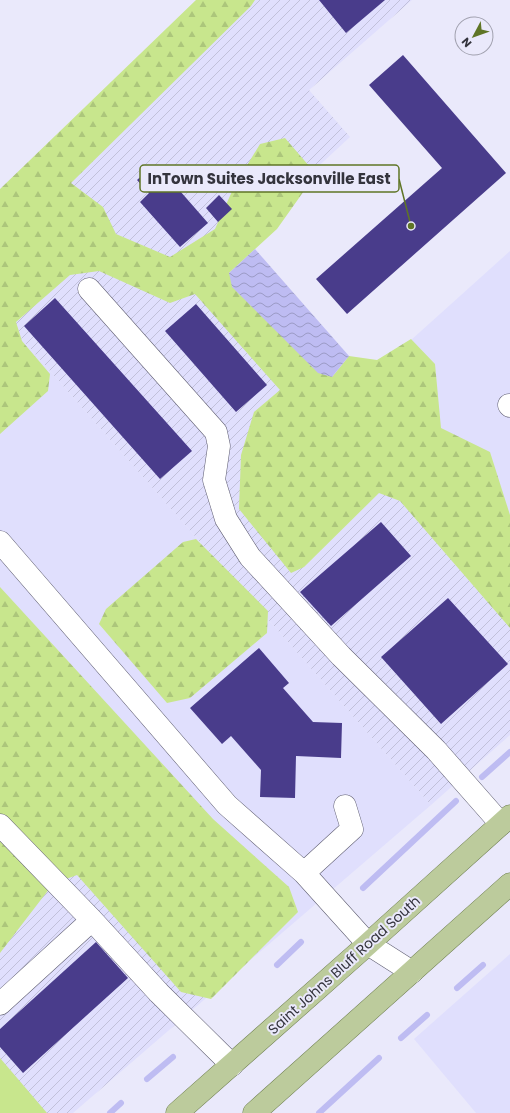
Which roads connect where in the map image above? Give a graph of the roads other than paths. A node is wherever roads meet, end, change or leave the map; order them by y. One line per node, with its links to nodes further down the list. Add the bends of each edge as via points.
1 (89, 290): 4 (lane, via 216,432 219,446 214,480 226,519 250,557 341,656)
2 (0, 542): 6 (lane, via 227,804)
3 (345, 806): 6 (lane, via 352,828)
4 (506, 820): 9 (main road, Saint Johns Bluff Road South)
5 (0, 825): 8 (lane)
6 (304, 873): 9 (lane)
7 (510, 884): 10 (main road)
8 (92, 920): 11 (lane); 12 (lane, via 159,993)
9 (368, 944): 10 (lane); 12 (main road, Saint Johns Bluff Road South)
10 (412, 972): 14 (main road)
11 (0, 1004)
12 (232, 1064): 13 (main road, Saint Johns Bluff Road South)
13 (177, 1113)
14 (254, 1113)

